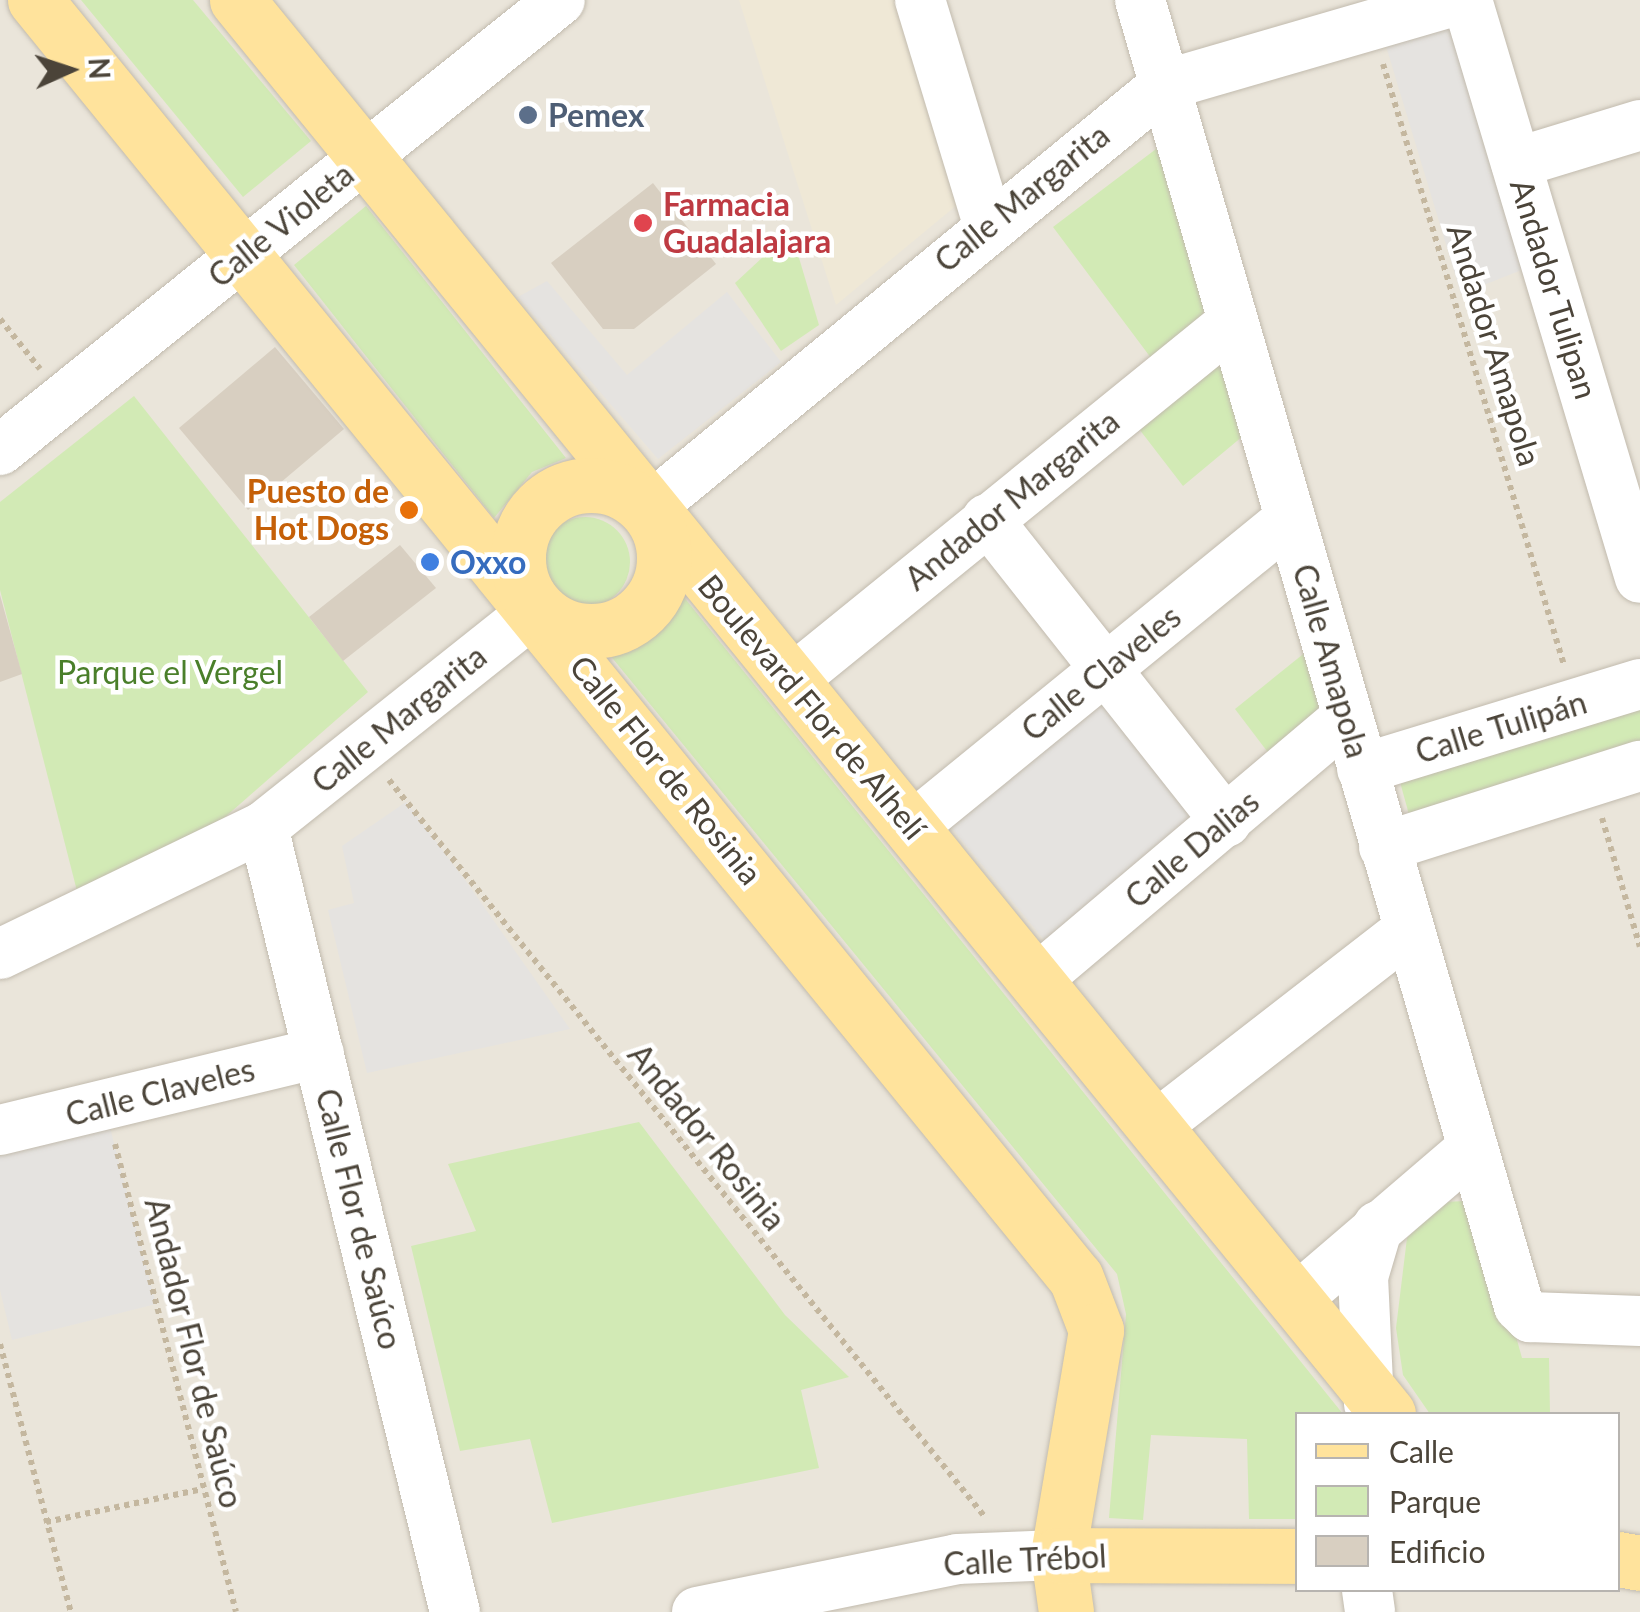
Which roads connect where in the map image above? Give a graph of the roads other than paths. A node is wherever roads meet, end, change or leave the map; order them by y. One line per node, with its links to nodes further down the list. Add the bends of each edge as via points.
1 (35, 0): 13 (main road, Calle Flor de Rosinia)
2 (237, 0): 10 (main road, Boulevard Flor de Alhelí)
3 (560, 0): 10 (street, Calle Violeta)
4 (920, 0): 12 (street)
5 (1140, 0): 8 (street, Calle Amapola)
6 (1458, 0): 8 (street, Calle Margarita)
7 (1467, 0): 11 (street, Andador Tulipan)
8 (1166, 84): 12 (street, Calle Margarita); 14 (street, Calle Amapola)
9 (1640, 126): 11 (street)
10 (364, 157): 13 (street, Calle Violeta); 16 (main road, Boulevard Flor de Alhelí)
11 (1516, 163): 19 (street, Andador Tulipan)
12 (988, 224): 16 (street, Calle Margarita)
13 (245, 256): 15 (street, Calle Violeta); 20 (main road, Calle Flor de Rosinia)
14 (1233, 322): 17 (street, Andador Margarita); 18 (street, Calle Amapola)
15 (0, 450)
16 (648, 509): 20 (main road, via 664,553 661,578 634,617 594,632 573,630); 20 (main road, via 606,486 561,491 542,504 519,543 521,578); 22 (main road, Boulevard Flor de Alhelí)
17 (987, 519): 21 (street); 22 (street, Andador Margarita)
18 (1290, 520): 21 (street, Calle Claveles); 24 (street, Calle Amapola)
19 (1640, 578)
20 (536, 610): 28 (street, Calle Margarita); 42 (main road, Calle Flor de Rosinia, via 1076,1278 1096,1330)
21 (1106, 669): 27 (street); 29 (street, Calle Claveles)
22 (792, 680): 29 (main road, Boulevard Flor de Alhelí)
23 (1640, 684): 26 (street, Calle Tulipán)
24 (1347, 716): 26 (street, Calle Amapola); 27 (street, Calle Dalias)
25 (1640, 766): 30 (street)
26 (1362, 769): 30 (street, Calle Amapola)
27 (1226, 822): 33 (street, Calle Dalias)
28 (263, 827): 32 (street, Calle Margarita); 34 (street, Calle Flor de Saúco)
29 (912, 827): 33 (main road, Boulevard Flor de Alhelí)
30 (1384, 847): 31 (street, Calle Amapola)
31 (1408, 930): 35 (street); 37 (street, Calle Amapola)
32 (0, 954)
33 (1036, 980): 35 (main road, Boulevard Flor de Alhelí)
34 (319, 1053): 36 (street, Calle Claveles); 45 (street, Calle Flor de Saúco)
35 (1154, 1128): 39 (main road, Boulevard Flor de Alhelí)
36 (0, 1130)
37 (1471, 1149): 38 (street); 40 (street, Calle Amapola, via 1519,1306 1530,1316)
38 (1378, 1226): 39 (street); 41 (street, via 1363,1278)
39 (1294, 1300): 41 (main road, Boulevard Flor de Alhelí)
40 (1640, 1321)
41 (1375, 1408)
42 (1037, 1554): 43 (main road, Calle Trébol); 44 (street, Calle Trébol, via 957,1559); 47 (main road, Calle Flor de Rosinia)
43 (1295, 1556)
44 (754, 1606): 46 (street, Calle Trébol)
45 (455, 1612)
46 (697, 1612)
47 (1066, 1612)

